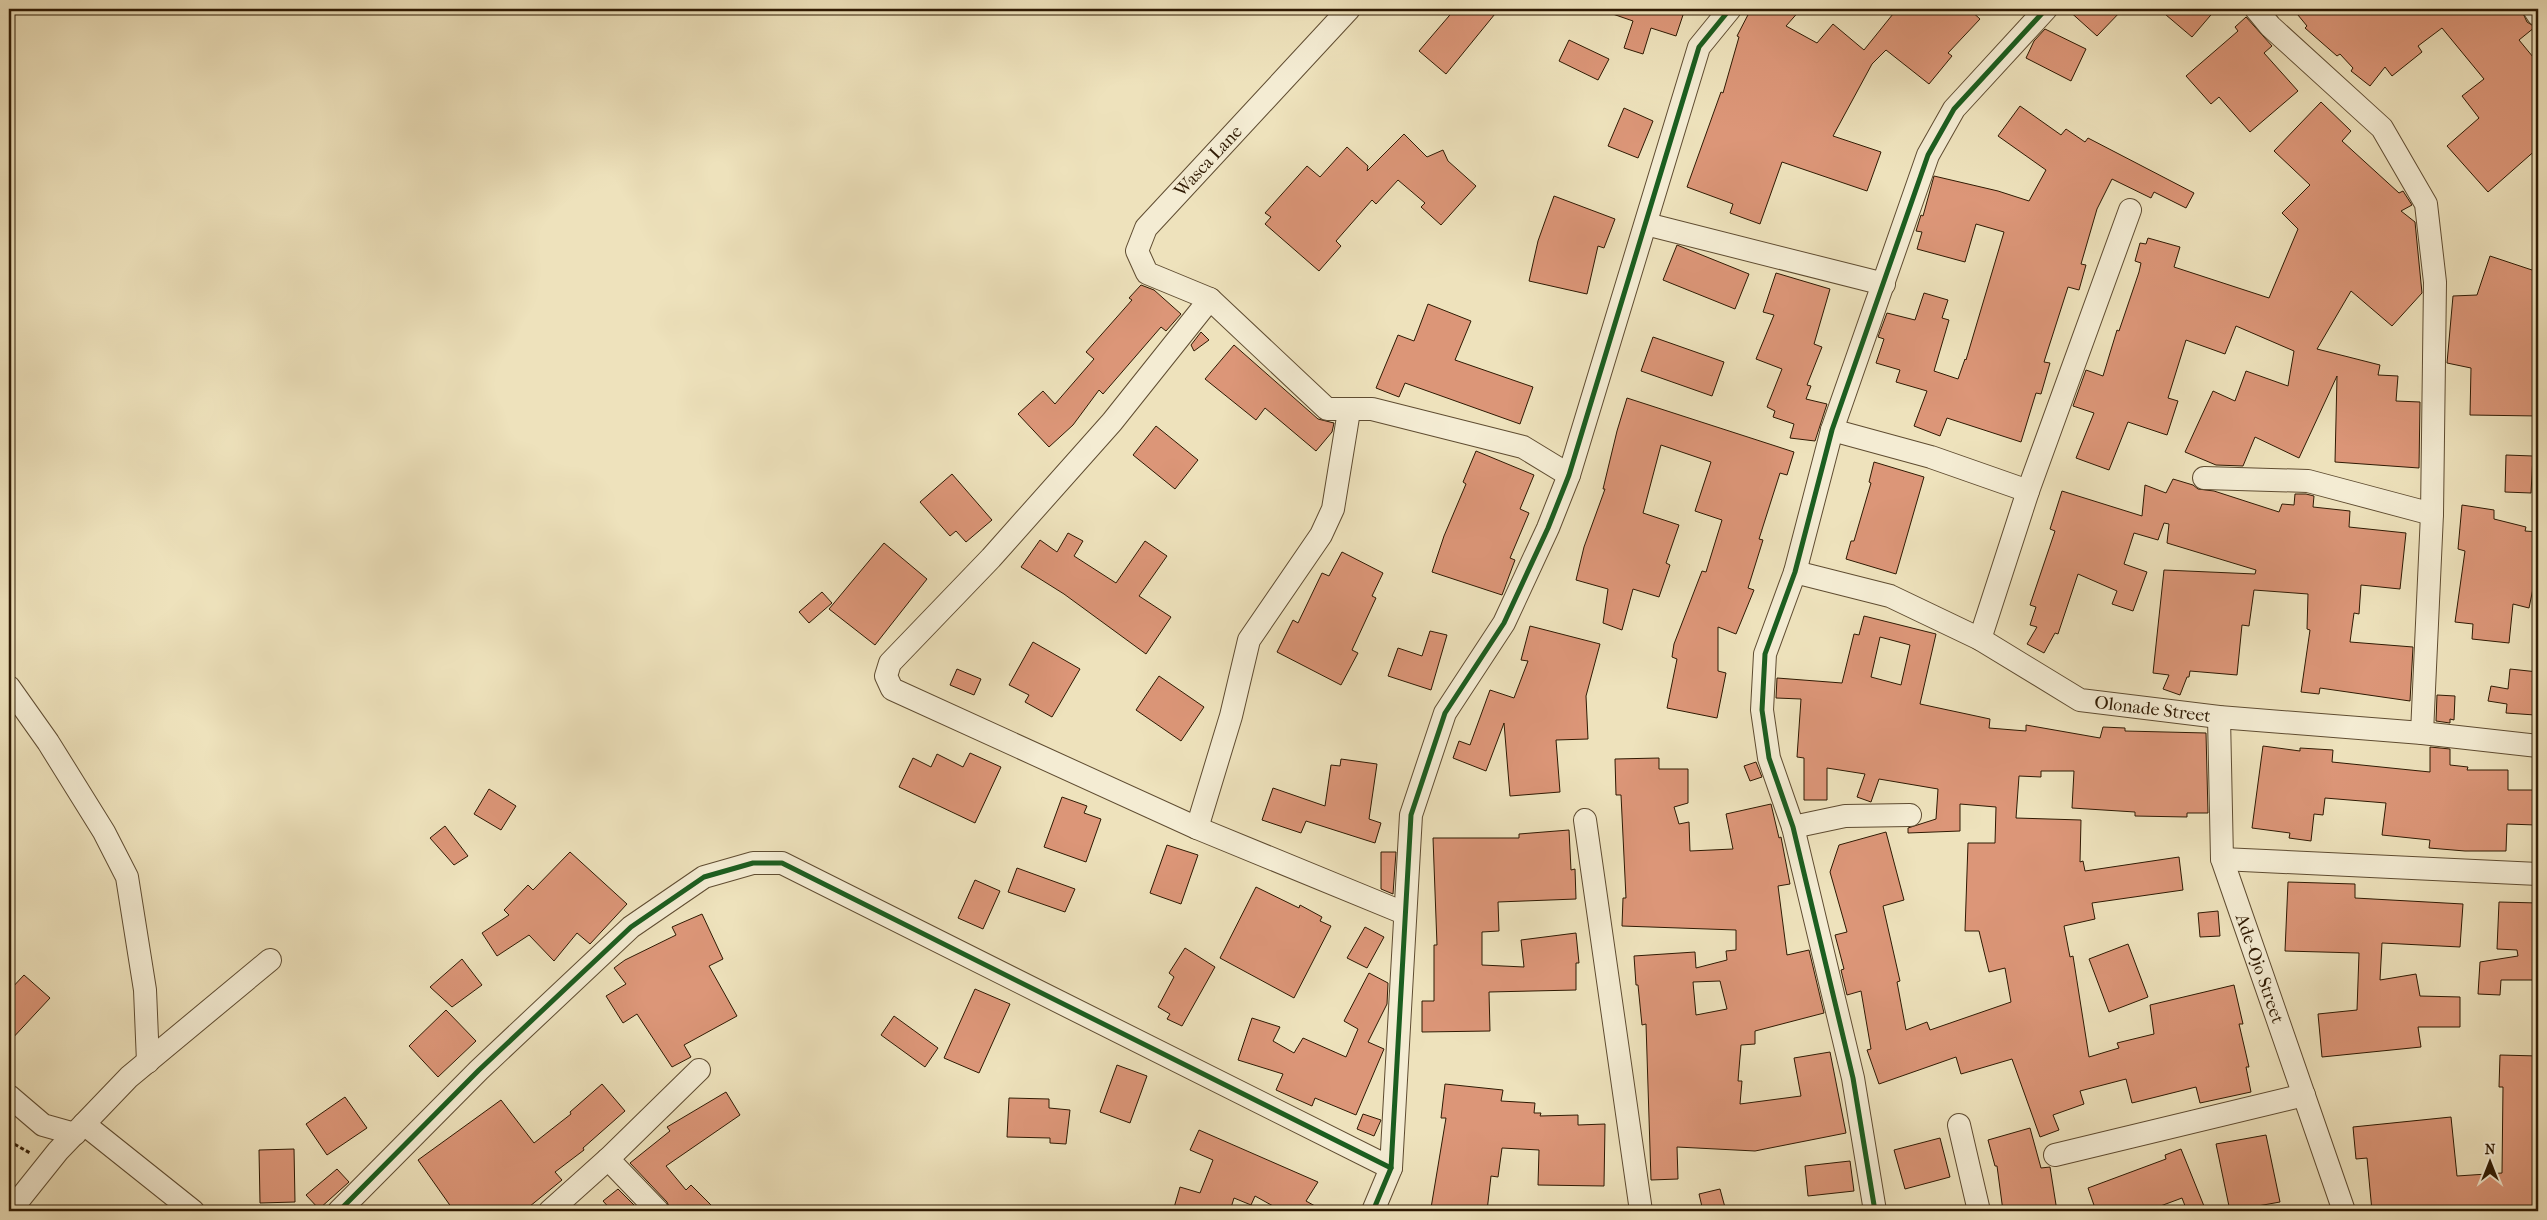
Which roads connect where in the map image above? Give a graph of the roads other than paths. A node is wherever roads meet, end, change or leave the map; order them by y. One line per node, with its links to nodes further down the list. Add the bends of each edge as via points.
1 (1349, 9): 10 (street, Wasca Lane, via 1146,228 1137,251 1147,273)
2 (1730, 9): 8 (street, via 1699,48)
3 (2046, 9): 9 (street, via 1954,109 1928,156)
4 (2256, 9): 16 (street, via 2270,26 2382,128 2426,204 2435,282)
5 (2534, 9): 6 (street)
6 (2538, 14)
7 (2130, 210): 15 (street)
8 (1646, 224): 9 (street); 13 (street)
9 (1884, 284): 12 (street)
10 (1210, 299): 11 (street, via 1327,409); 26 (street, via 1112,422 991,558 890,663 886,676 892,689)
11 (1349, 411): 13 (street, via 1372,410 1523,447); 26 (street, via 1334,509 1321,535 1249,640 1231,716)
12 (1832, 430): 15 (street, via 1931,457); 17 (street)
13 (1568, 475): 29 (street, via 1548,528 1504,623 1445,713 1411,815)
14 (2204, 478): 16 (street, via 2308,481)
15 (2028, 491): 18 (street)
16 (2432, 514): 21 (street)
17 (1795, 572): 18 (street, Olonade Street, via 1890,596); 25 (street, via 1765,654 1762,710 1769,758)
18 (1980, 639): 20 (street, Olonade Street, via 2080,700)
19 (9, 687): 31 (street, via 104,832 127,877 145,990)
20 (2219, 717): 21 (street, Olonade Street); 27 (street, Ade-Ojo Street)
21 (2422, 733): 22 (street, Olonade Street)
22 (2538, 746)
23 (1910, 815): 25 (street, via 1845,816)
24 (1585, 820): 46 (street)
25 (1793, 827): 47 (street, via 1852,1078)
26 (1197, 828): 29 (street)
27 (2222, 858): 28 (street); 33 (street, Ade-Ojo Street)
28 (2538, 874)
29 (1404, 913): 39 (street)
30 (270, 960): 31 (street)
31 (148, 1062): 36 (street, via 129,1077)
32 (699, 1070): 38 (street)
33 (2304, 1095): 37 (street); 49 (street, Ade-Ojo Street)
34 (9, 1096): 36 (street, via 43,1125)
35 (1959, 1125): 48 (street)
36 (80, 1129): 41 (street); 42 (street)
37 (2055, 1155)
38 (608, 1159): 43 (street); 44 (street)
39 (1391, 1168): 40 (street, via 782,863 753,863 704,877 632,927 479,1070); 45 (street)
40 (349, 1208)
41 (10, 1211)
42 (193, 1211)
43 (550, 1211)
44 (658, 1211)
45 (1373, 1211)
46 (1641, 1211)
47 (1875, 1211)
48 (1979, 1211)
49 (2344, 1211)

